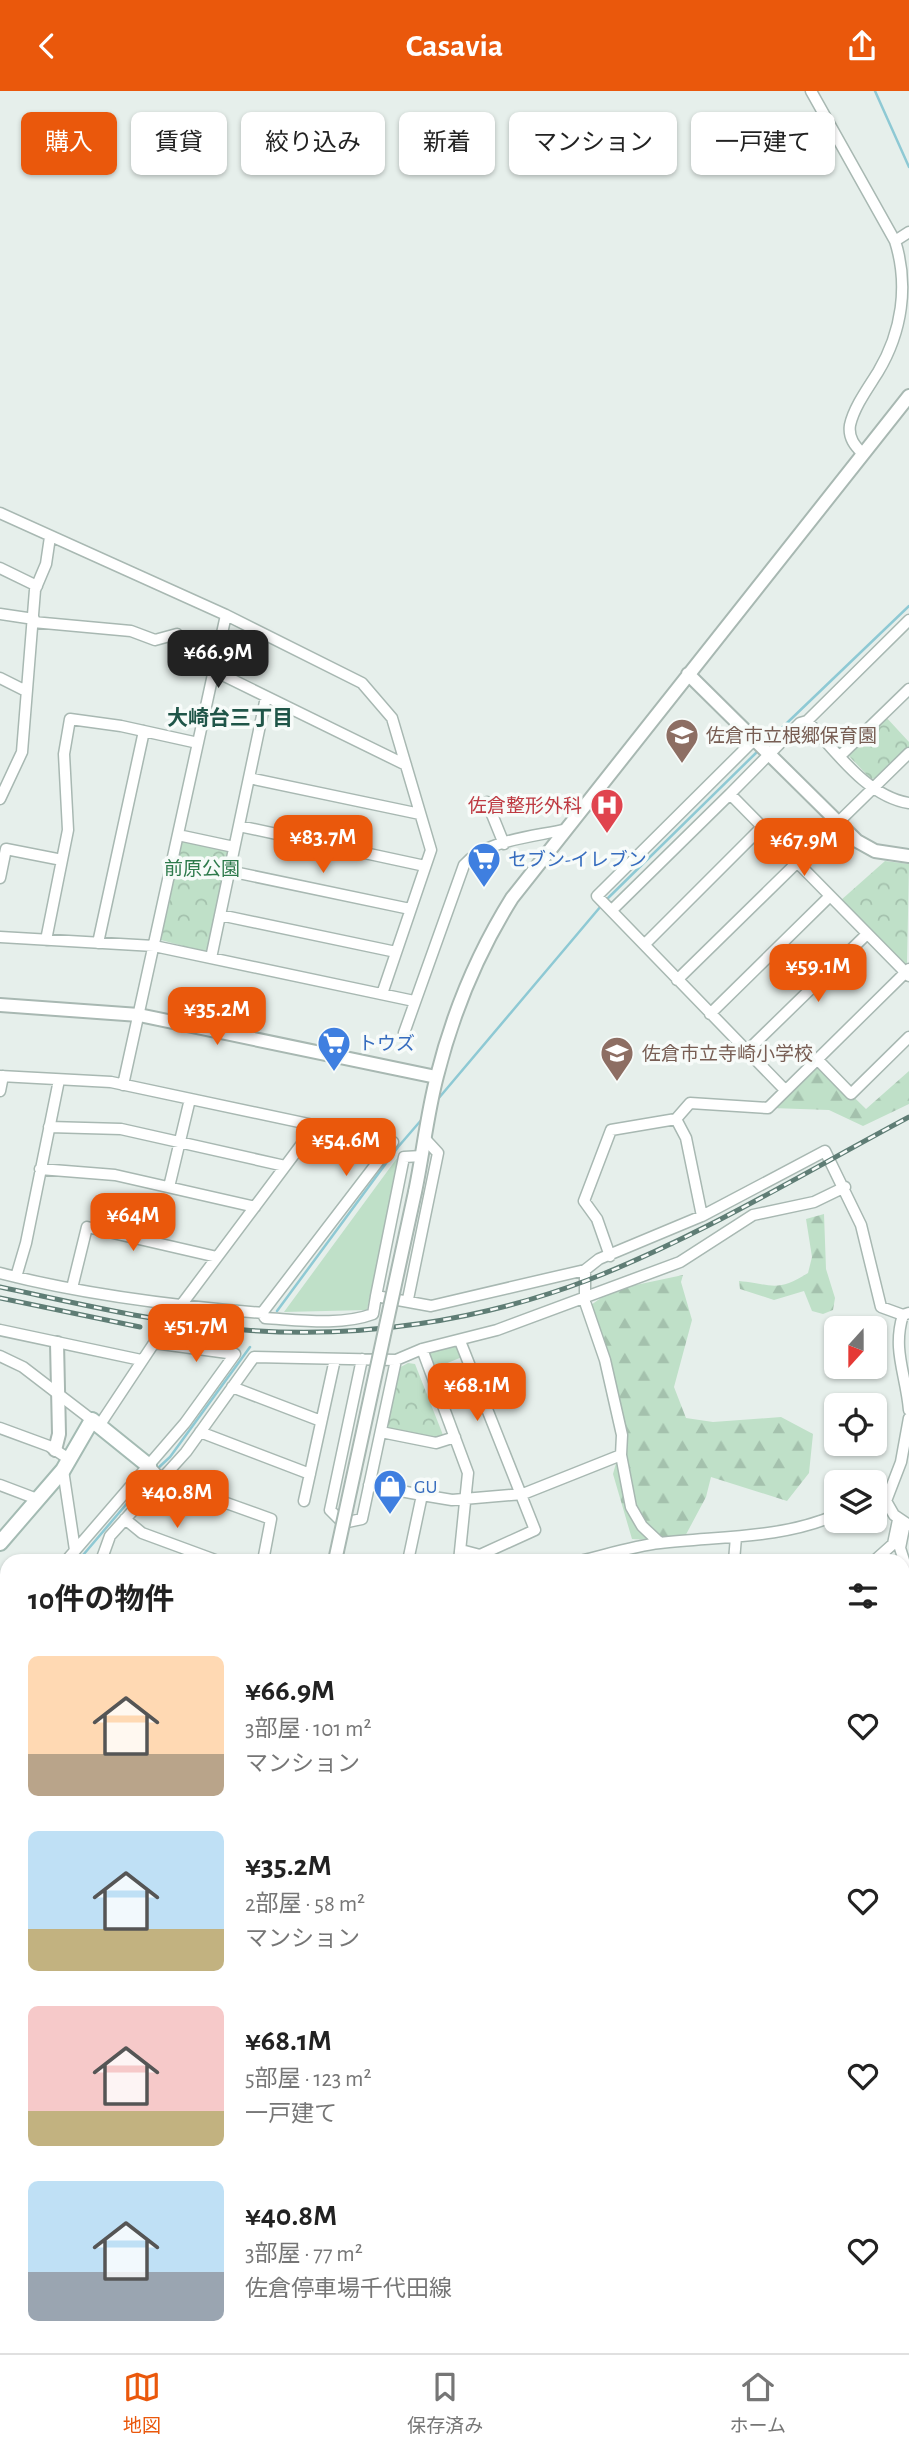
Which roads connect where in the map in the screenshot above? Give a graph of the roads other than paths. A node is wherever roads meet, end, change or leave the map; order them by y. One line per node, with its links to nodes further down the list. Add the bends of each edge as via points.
1 (811, 91): 3 (street)
2 (909, 232): 3 (street)
3 (895, 241): 5 (street, via 905,278 898,328 850,425 855,446)
4 (908, 399): 5 (street)
5 (863, 454): 15 (street)
6 (0, 513): 7 (street)
7 (50, 537): 9 (street); 11 (street)
8 (0, 568): 9 (street)
9 (37, 586): 13 (street)
10 (0, 614): 13 (street)
11 (226, 615): 14 (street); 27 (street, via 362,683 392,718)
12 (909, 620): 20 (street)
13 (34, 621): 14 (street, via 131,631 155,640 177,635 198,663); 18 (street)
14 (214, 671): 19 (street); 23 (street)
15 (688, 674): 22 (street); 38 (street)
16 (0, 678): 18 (street)
17 (909, 689): 26 (street)
18 (26, 691): 31 (street, via 22,752)
19 (266, 697): 27 (street); 28 (street)
20 (807, 720): 25 (street); 26 (street)
21 (144, 731): 23 (street); 43 (street, via 69,719 65,754 68,830); 55 (street)
22 (754, 740): 25 (street); 50 (street, via 597,896)
23 (198, 743): 39 (street)
24 (909, 753): 29 (street)
25 (768, 754): 30 (street); 35 (street)
26 (841, 755): 29 (street)
27 (406, 765): 34 (street)
28 (249, 778): 34 (street); 36 (street)
29 (874, 788): 33 (street, via 890,801); 35 (street)
30 (730, 794): 37 (street); 50 (street)
31 (0, 799)
32 (488, 802): 40 (street)
33 (909, 803)
34 (420, 814): 45 (street, via 431,850)
35 (837, 824): 42 (street, via 875,851); 44 (street)
36 (239, 826): 41 (street); 45 (street)
37 (762, 827): 44 (street); 56 (street)
38 (566, 829): 40 (street); 72 (street, via 512,898 478,955)
39 (178, 835): 41 (street); 57 (street)
40 (504, 844): 63 (street, via 474,853 464,865)
41 (234, 847): 46 (street)
42 (909, 856)
43 (62, 860): 47 (street, via 6,849); 54 (street)
44 (797, 863): 48 (street); 61 (street)
45 (425, 866): 49 (street)
46 (229, 871): 49 (street); 51 (street)
47 (0, 878)
48 (830, 896): 52 (street); 66 (street)
49 (411, 909): 58 (street)
50 (612, 910): 56 (street)
51 (220, 915): 58 (street); 59 (street)
52 (867, 934): 60 (street); 69 (street)
53 (0, 937): 54 (street)
54 (46, 940): 55 (street)
55 (98, 943): 57 (street)
56 (646, 943): 61 (street)
57 (154, 946): 59 (street); 65 (street)
58 (396, 952): 62 (street)
59 (211, 958): 62 (street)
60 (908, 972): 70 (street)
61 (677, 980): 66 (street)
62 (382, 994): 63 (street)
63 (414, 1001): 67 (street)
64 (0, 1005): 65 (street)
65 (139, 1014): 72 (street); 74 (street)
66 (710, 1014): 69 (street)
67 (404, 1033)
68 (909, 1037): 70 (street, via 851,1094)
69 (747, 1051): 75 (street)
70 (817, 1059): 75 (street)
71 (1, 1076): 73 (street); 76 (street)
72 (436, 1077): 81 (street)
73 (59, 1080): 74 (street); 80 (street)
74 (123, 1085): 77 (street)
75 (785, 1090): 78 (street, via 768,1108 691,1103)
76 (0, 1091)
77 (190, 1099): 79 (street); 82 (street)
78 (676, 1119): 89 (street, via 686,1138); 90 (street, via 611,1130 584,1201 597,1219)
79 (316, 1125): 84 (street); 100 (street, via 393,1142)
80 (49, 1127): 82 (street, via 121,1129); 85 (street)
81 (426, 1140): 83 (street); 98 (street, via 438,1153)
82 (180, 1142): 84 (street); 86 (street)
83 (422, 1156): 96 (street, via 404,1157); 138 (street, bridge)
84 (285, 1166): 88 (street)
85 (40, 1169): 86 (street, via 115,1175); 94 (street)
86 (169, 1187): 88 (street)
87 (845, 1187): 89 (street, via 825,1150); 97 (street, via 814,1202 752,1215 680,1262); 101 (street, via 861,1225 881,1307)
88 (255, 1207): 91 (street)
89 (702, 1216): 90 (street)
90 (610, 1256): 92 (street)
91 (217, 1257): 95 (street, via 87,1227); 99 (street)
92 (584, 1270): 97 (street); 98 (street, via 431,1306)
93 (0, 1273): 94 (street)
94 (16, 1277): 95 (street)
95 (72, 1288): 99 (street)
96 (376, 1296): 98 (street); 100 (street, via 373,1314 365,1317 265,1318)
97 (586, 1297): 103 (street); 122 (street, via 622,1435)
98 (408, 1300)
99 (182, 1304): 100 (street)
100 (262, 1313)
101 (906, 1314): 113 (street, via 896,1345)
102 (0, 1330): 104 (street)
103 (460, 1341): 105 (street); 129 (street)
104 (57, 1343): 109 (street); 112 (street)
105 (422, 1349): 110 (street); 120 (street)
106 (0, 1356): 112 (street, via 23,1367)
107 (335, 1359): 108 (street); 111 (street, via 254,1357); 115 (street)
108 (362, 1359): 110 (street); 138 (street, via 330,1510)
109 (141, 1360): 116 (street); 124 (street, via 154,1343 234,1354)
110 (396, 1360): 119 (street)
111 (232, 1387): 115 (street); 118 (street)
112 (58, 1395): 116 (street); 121 (street)
113 (909, 1410)
114 (909, 1418): 132 (street, via 901,1462)
115 (320, 1421): 125 (street)
116 (95, 1423): 123 (main road); 124 (main road)
117 (0, 1428): 121 (street)
118 (200, 1432): 125 (street); 126 (street)
119 (380, 1432): 120 (street, via 436,1443); 128 (street)
120 (455, 1437): 131 (street, via 468,1473)
121 (55, 1450): 123 (street)
122 (621, 1455): 129 (street); 142 (street, via 631,1507)
123 (66, 1464): 133 (main road); 143 (street)
124 (149, 1465): 126 (street); 143 (street)
125 (310, 1473): 134 (street)
126 (162, 1480): 136 (street); 147 (street, via 271,1519)
127 (0, 1485): 133 (street)
128 (369, 1485): 130 (street); 138 (street, via 362,1519)
129 (523, 1494): 131 (street); 151 (street, via 535,1530)
130 (422, 1495): 131 (street); 149 (street)
131 (468, 1498): 150 (street)
132 (887, 1498)
133 (37, 1499): 141 (main road)
134 (304, 1501)
135 (887, 1502): 139 (street)
136 (125, 1519): 145 (street, via 110,1536); 146 (street, via 142,1533)
137 (824, 1520): 140 (street)
138 (343, 1523): 148 (street, bridge)
139 (904, 1523): 154 (street); 155 (street)
140 (736, 1537): 142 (street); 153 (street)
141 (0, 1543)
142 (660, 1543): 152 (street)
143 (75, 1550): 144 (street)
144 (72, 1554)
145 (104, 1554)
146 (199, 1554)
147 (264, 1554)
148 (337, 1554)
149 (409, 1554)
150 (460, 1554)
151 (482, 1554)
152 (611, 1554)
153 (735, 1554)
154 (881, 1554)
155 (902, 1554)

